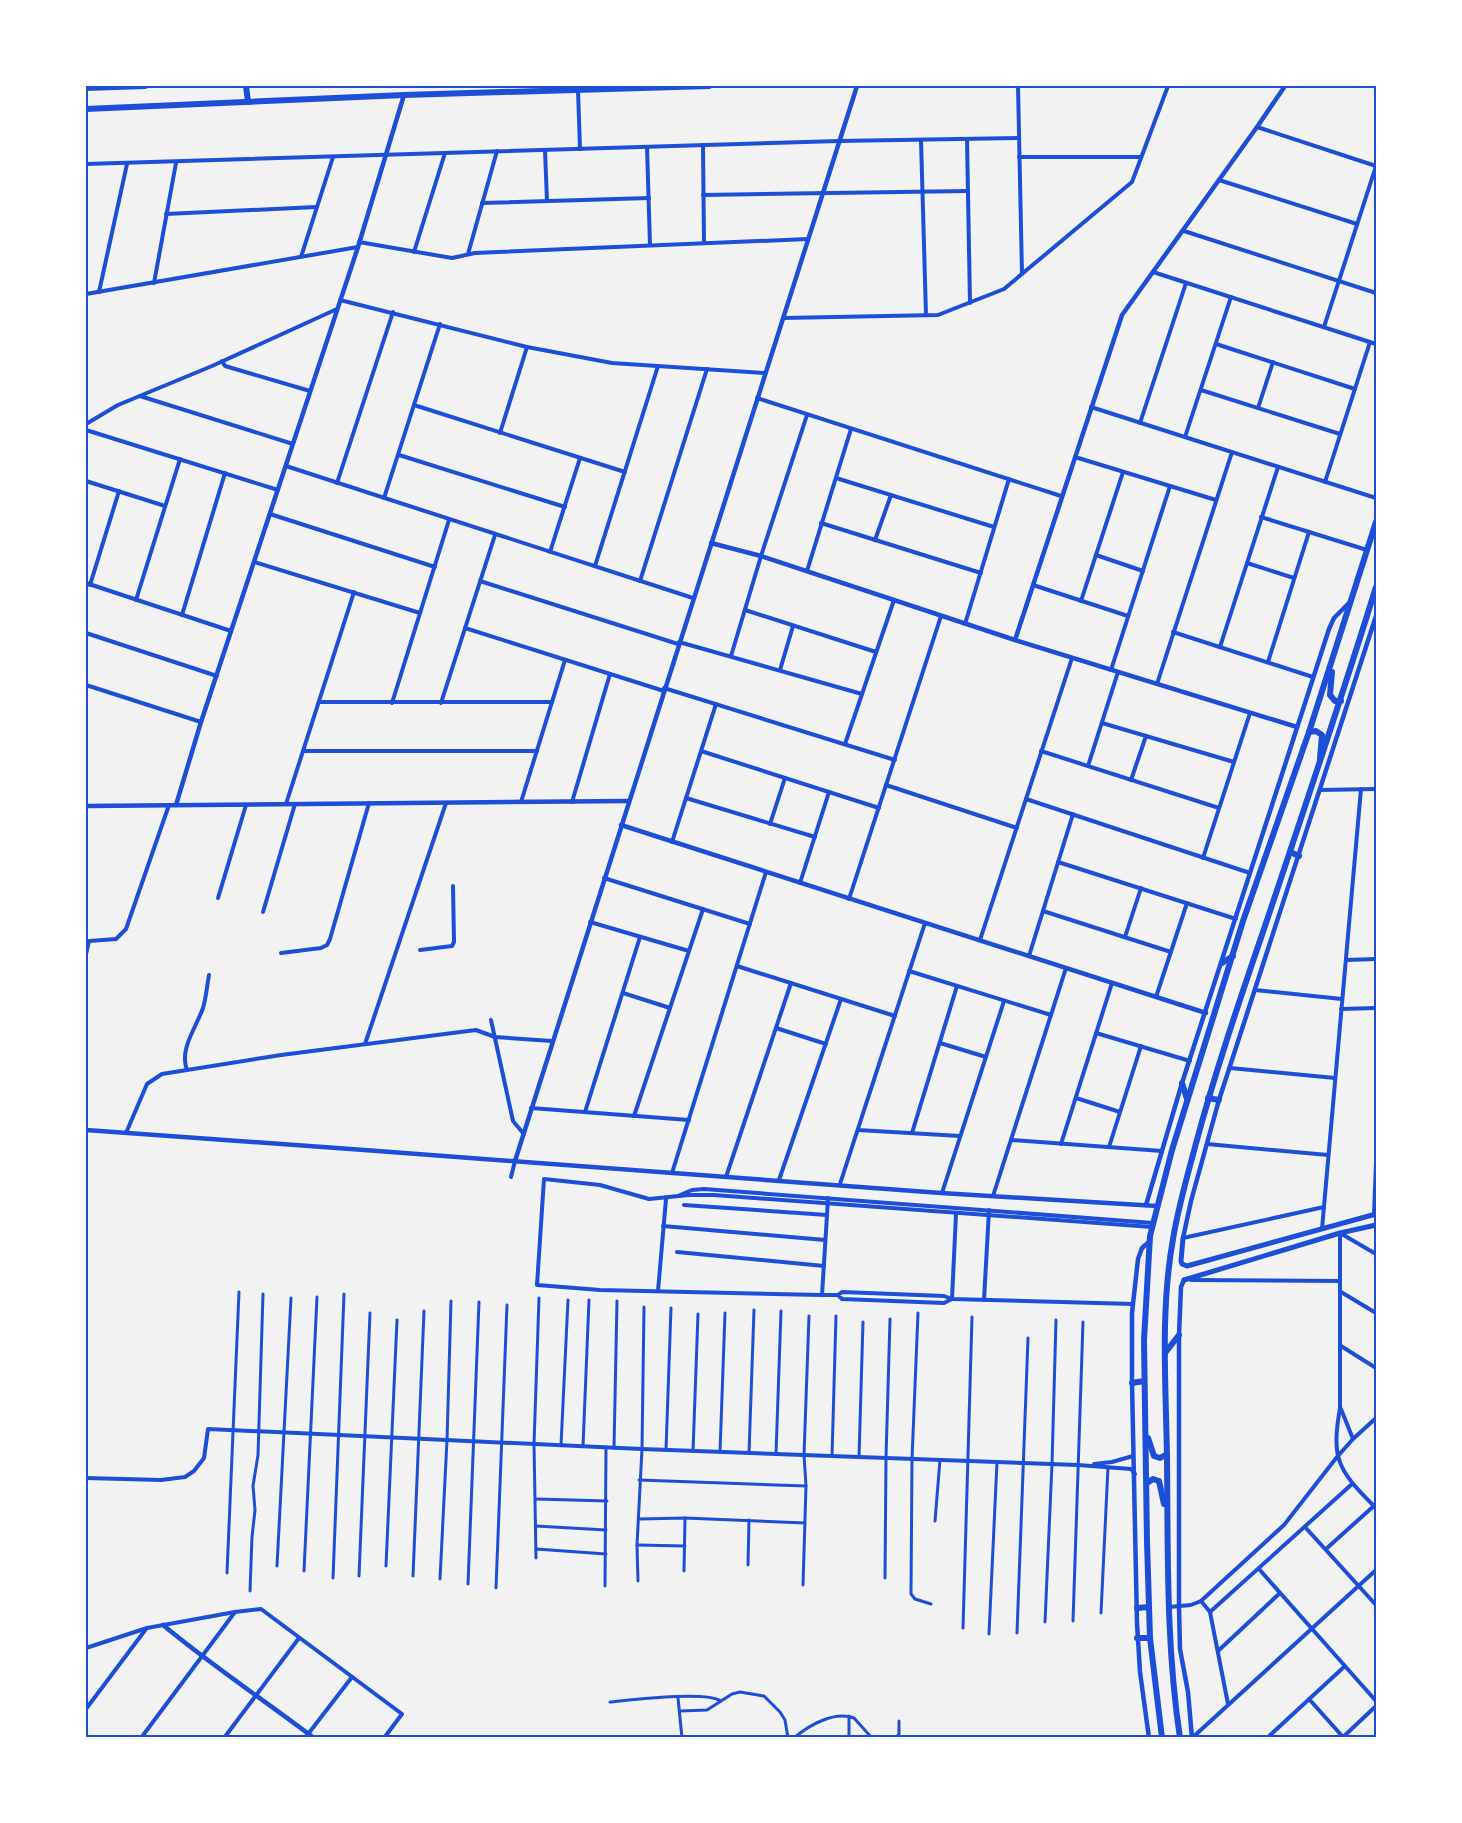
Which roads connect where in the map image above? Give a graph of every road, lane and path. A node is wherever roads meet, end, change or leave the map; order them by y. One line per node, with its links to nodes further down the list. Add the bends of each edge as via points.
1 (145, 86): 8 (highway)
2 (246, 86): 11 (highway)
3 (709, 86): 9 (highway)
4 (857, 86): 17 (street)
5 (1018, 86): 14 (street)
6 (1168, 86): 27 (street)
7 (1285, 86): 13 (street)
8 (86, 88)
9 (578, 90): 10 (highway); 20 (street)
10 (404, 95): 11 (highway); 24 (street)
11 (248, 102): 12 (highway)
12 (86, 110)
13 (1257, 127): 31 (street); 32 (street)
14 (1019, 138): 15 (street); 26 (street)
15 (967, 139): 16 (street); 33 (street)
16 (921, 140): 17 (street); 34 (street)
17 (839, 141): 18 (street); 35 (street)
18 (703, 145): 19 (street); 36 (street)
19 (647, 147): 20 (street); 37 (street)
20 (580, 149): 21 (street)
21 (545, 150): 22 (street); 38 (street)
22 (497, 151): 23 (street); 39 (street)
23 (445, 153): 24 (street); 48 (street)
24 (385, 155): 25 (street); 46 (street)
25 (333, 157): 28 (street); 40 (street)
26 (1019, 157): 27 (street); 52 (street)
27 (1141, 157): 52 (street, via 1132,182)
28 (176, 163): 30 (street); 41 (street)
29 (86, 164): 30 (street)
30 (126, 164): 56 (street)
31 (1377, 166): 42 (street)
32 (1219, 180): 42 (street); 43 (street)
33 (968, 191): 34 (street); 61 (street)
34 (923, 192): 35 (street); 64 (street)
35 (824, 193): 36 (street); 44 (street)
36 (703, 195): 45 (street)
37 (649, 198): 38 (street); 47 (street)
38 (547, 201): 39 (street)
39 (482, 203): 49 (street)
40 (316, 207): 41 (street); 50 (street)
41 (166, 214): 54 (street)
42 (1357, 224): 53 (street)
43 (1184, 231): 51 (street); 53 (street)
44 (808, 239): 45 (street); 65 (street)
45 (704, 243): 47 (street)
46 (358, 245): 48 (street); 50 (street); 60 (street)
47 (650, 245): 49 (street)
48 (414, 252): 49 (street, via 452,258)
49 (468, 254)
50 (301, 257): 54 (street)
51 (1153, 272): 55 (street); 83 (street, via 1122,315)
52 (1022, 274): 61 (street, via 1004,289)
53 (1339, 281): 57 (street); 67 (street)
54 (154, 283): 56 (street)
55 (1186, 283): 59 (street); 86 (street)
56 (99, 292): 58 (street)
57 (1377, 292)
58 (86, 294)
59 (1231, 297): 67 (street); 69 (street)
60 (340, 300): 62 (street); 63 (street)
61 (970, 303): 64 (street, via 938,315)
62 (337, 309): 72 (street); 79 (street)
63 (393, 312): 66 (street); 108 (street)
64 (926, 315): 65 (street)
65 (783, 318): 76 (street)
66 (440, 324): 71 (street); 82 (street)
67 (1324, 327): 68 (street)
68 (1370, 342): 70 (street); 77 (street)
69 (1216, 344): 73 (street); 78 (street)
70 (1377, 344)
71 (527, 347): 74 (street, via 612,363); 90 (street)
72 (222, 361): 79 (street, via 225,366); 80 (street)
73 (1273, 362): 77 (street); 84 (street)
74 (657, 366): 75 (street); 101 (street)
75 (707, 369): 76 (street); 141 (street)
76 (765, 373): 81 (street)
77 (1355, 389): 91 (street)
78 (1201, 390): 84 (street); 92 (street)
79 (310, 391): 93 (street)
80 (140, 396): 87 (street); 93 (street)
81 (757, 398): 85 (street); 128 (street)
82 (414, 405): 90 (street); 95 (street)
83 (1090, 407): 86 (street); 96 (street)
84 (1258, 408): 91 (street)
85 (807, 415): 88 (street); 132 (street)
86 (1140, 423): 92 (street)
87 (86, 424)
88 (851, 429): 104 (street); 105 (street)
89 (86, 430): 98 (street)
90 (500, 433): 97 (street)
91 (1340, 434): 107 (street)
92 (1185, 437): 94 (street)
93 (293, 444): 99 (street)
94 (1232, 452): 100 (street); 116 (street)
95 (399, 455): 114 (street); 118 (street)
96 (1074, 457): 102 (street); 113 (street)
97 (580, 458): 101 (street); 118 (street)
98 (180, 459): 103 (street); 117 (street)
99 (286, 466): 108 (street); 110 (street)
100 (1278, 467): 107 (street); 120 (street)
101 (625, 472): 135 (street)
102 (1123, 472): 109 (street); 131 (street)
103 (225, 474): 110 (street); 154 (street)
104 (836, 478): 112 (street); 123 (street)
105 (1009, 479): 113 (street); 124 (street)
106 (86, 481): 111 (street)
107 (1324, 482): 115 (street)
108 (337, 483): 114 (street)
109 (1170, 486): 116 (street); 137 (street)
110 (278, 490): 119 (street)
111 (119, 491): 117 (street); 143 (street)
112 (891, 495): 124 (street); 127 (street)
113 (1061, 496): 144 (street)
114 (384, 498): 121 (street)
115 (1377, 498)
116 (1216, 500): 162 (street)
117 (165, 506): 148 (street)
118 (565, 507): 130 (street)
119 (270, 514): 133 (street); 136 (street)
120 (1261, 517): 125 (street); 134 (street)
121 (449, 519): 126 (street); 136 (street)
122 (1377, 522): 129 (highway)
123 (821, 523): 127 (street); 138 (street)
124 (994, 527): 139 (street)
125 (1309, 532): 129 (street); 140 (street)
126 (495, 535): 130 (street); 142 (street)
127 (875, 540): 139 (street)
128 (711, 543): 132 (street); 147 (street)
129 (1367, 551): 151 (highway)
130 (550, 552): 135 (street)
131 (1096, 555): 137 (street); 150 (street)
132 (760, 556): 138 (street); 152 (street)
133 (254, 562): 146 (street); 161 (street)
134 (1247, 563): 140 (street); 166 (street)
135 (595, 566): 141 (street)
136 (435, 567): 153 (street)
137 (1143, 571): 156 (street)
138 (806, 572): 149 (street)
139 (981, 573): 158 (street)
140 (1294, 578): 172 (street)
141 (640, 581): 147 (street)
142 (480, 582): 160 (street); 165 (street)
143 (88, 584): 148 (street)
144 (1033, 585): 150 (street); 164 (street)
145 (1377, 587): 183 (highway)
146 (354, 592): 153 (street); 184 (street)
147 (693, 598): 165 (street)
148 (136, 600): 154 (street)
149 (894, 600): 155 (street); 167 (street)
150 (1081, 601): 156 (street)
151 (1351, 601): 169 (highway); 178 (street, via 1334,618)
152 (745, 610): 159 (street); 168 (street)
153 (420, 613): 186 (street)
154 (182, 615): 161 (street)
155 (941, 616): 158 (street); 200 (street)
156 (1128, 616): 174 (street)
157 (1377, 616): 209 (street)
158 (965, 624): 164 (street)
159 (794, 626): 167 (street); 173 (street)
160 (465, 628): 171 (street); 187 (street)
161 (231, 631): 177 (street)
162 (1173, 632): 166 (street); 180 (street)
163 (86, 633): 177 (street)
164 (1015, 640): 170 (street)
165 (679, 643): 168 (street); 181 (street)
166 (1220, 647): 172 (street)
167 (876, 652): 182 (street)
168 (731, 656): 173 (street)
169 (1334, 656): 183 (highway, via 1330,695); 193 (highway)
170 (1071, 658): 174 (street); 199 (street)
171 (565, 660): 176 (street); 185 (street)
172 (1268, 662): 178 (street)
173 (780, 670): 182 (street)
174 (1111, 670): 175 (street)
175 (1118, 672): 180 (street); 191 (street)
176 (609, 674): 181 (street); 215 (street)
177 (217, 676): 190 (street)
178 (1313, 677): 192 (street)
179 (86, 684): 190 (street)
180 (1156, 684): 189 (street)
181 (664, 690): 188 (street); 213 (street)
182 (862, 694): 195 (street)
183 (1341, 701): 203 (highway)
184 (319, 702): 186 (street); 196 (street)
185 (552, 702): 187 (street); 197 (street)
186 (392, 703): 187 (street)
187 (441, 703)
188 (716, 704): 195 (street); 198 (street)
189 (1250, 713): 192 (street); 201 (street)
190 (201, 722): 221 (street)
191 (1102, 723): 194 (street); 202 (street)
192 (1297, 727): 232 (street)
193 (1309, 732): 203 (highway, via 1316,731 1323,737); 233 (highway)
194 (1146, 736): 201 (street); 205 (street)
195 (845, 744): 200 (street)
196 (303, 751): 197 (street); 218 (street)
197 (537, 751): 214 (street)
198 (701, 751): 204 (street); 211 (street)
199 (1041, 751): 202 (street); 212 (street)
200 (895, 760): 206 (street)
201 (1234, 762): 225 (street)
202 (1088, 766): 205 (street)
203 (1319, 768): 234 (highway)
204 (785, 778): 210 (street); 227 (street)
205 (1131, 780): 225 (street)
206 (886, 785): 224 (street); 229 (street)
207 (1361, 789): 208 (street); 209 (street); 265 (street)
208 (1377, 789)
209 (1320, 790): 235 (street)
210 (829, 792): 224 (street); 230 (street)
211 (686, 798): 227 (street); 231 (street)
212 (1026, 799): 226 (street); 229 (street)
213 (628, 801): 215 (street); 228 (street)
214 (521, 802): 215 (street); 217 (street)
215 (572, 802)
216 (369, 803): 217 (street); 219 (street); 260 (street, via 327,945)
217 (446, 803): 292 (street)
218 (286, 804): 219 (street); 222 (street)
219 (295, 804): 249 (street)
220 (169, 805): 221 (street); 223 (street); 261 (street, via 126,929 116,939 89,941)
221 (176, 805): 222 (street)
222 (246, 805): 244 (street)
223 (86, 806)
224 (879, 808): 245 (street)
225 (1219, 808): 236 (street)
226 (1073, 814): 236 (street); 237 (street)
227 (770, 824): 230 (street)
228 (621, 825): 231 (street); 240 (street)
229 (1017, 828): 256 (street)
230 (814, 837): 241 (street)
231 (672, 842): 238 (street)
232 (1259, 848): 233 (highway); 239 (street)
233 (1267, 850): 263 (highway)
234 (1290, 852): 235 (highway); 302 (highway)
235 (1299, 856): 274 (street)
236 (1203, 858): 239 (street)
237 (1058, 862): 243 (street); 248 (street)
238 (766, 872): 241 (street); 253 (street)
239 (1251, 873): 250 (street)
240 (604, 878): 247 (street); 251 (street)
241 (800, 883): 245 (street)
242 (453, 886): 257 (street, via 452,946)
243 (1141, 888): 246 (street); 255 (street)
244 (218, 898)
245 (849, 899): 252 (street)
246 (1187, 903): 250 (street); 259 (street)
247 (703, 909): 253 (street); 258 (street)
248 (1043, 910): 255 (street); 262 (street)
249 (263, 912)
250 (1236, 919): 266 (street)
251 (590, 922): 254 (street); 290 (street)
252 (925, 923): 256 (street); 269 (street)
253 (750, 924): 267 (street)
254 (640, 937): 258 (street); 275 (street)
255 (1125, 937): 259 (street)
256 (980, 940): 262 (street)
257 (420, 950)
258 (689, 951): 280 (street)
259 (1171, 952): 276 (street)
260 (281, 953)
261 (86, 954)
262 (1029, 956): 268 (street)
263 (1233, 956): 266 (highway); 303 (highway)
264 (1377, 959): 265 (street)
265 (1346, 960): 278 (street)
266 (1222, 963): 283 (street)
267 (737, 966): 271 (street); 309 (street)
268 (1066, 968): 272 (street); 284 (street)
269 (909, 971): 273 (street); 285 (street)
270 (209, 975): 298 (street, via 204,1005 183,1060)
271 (791, 983): 277 (street); 287 (street)
272 (1112, 983): 276 (street); 288 (street)
273 (957, 986): 279 (street); 291 (street)
274 (1254, 990): 278 (street); 297 (street)
275 (623, 993): 280 (street); 306 (street)
276 (1156, 997): 283 (street)
277 (842, 999): 285 (street); 293 (street)
278 (1342, 999): 282 (street)
279 (1004, 1001): 284 (street); 295 (street)
280 (670, 1008): 308 (street)
281 (1377, 1008): 282 (street)
282 (1341, 1009): 299 (street)
283 (1206, 1013): 296 (street)
284 (1051, 1015): 316 (street)
285 (895, 1016): 311 (street)
286 (491, 1020): 289 (street)
287 (776, 1028): 293 (street); 326 (street)
288 (1096, 1033): 294 (street); 301 (street)
289 (495, 1037): 290 (street); 292 (street, via 476,1030); 313 (street, via 513,1121)
290 (552, 1041): 305 (street)
291 (940, 1043): 295 (street); 314 (street)
292 (365, 1044): 298 (street)
293 (826, 1044): 327 (street)
294 (1141, 1046): 296 (street); 307 (street)
295 (986, 1057): 315 (street)
296 (1190, 1061): 300 (street)
297 (1230, 1068): 299 (street); 304 (street)
298 (187, 1070): 312 (street, via 162,1074 147,1084)
299 (1335, 1078): 321 (street)
300 (1182, 1083): 303 (highway); 320 (street)
301 (1076, 1098): 307 (street); 317 (street)
302 (1208, 1098): 304 (highway); 348 (highway)
303 (1187, 1099): 337 (highway)
304 (1220, 1100): 318 (street)
305 (531, 1108): 306 (street); 313 (street)
306 (585, 1112): 308 (street)
307 (1120, 1112): 319 (street)
308 (634, 1116): 309 (street)
309 (689, 1120): 324 (street)
310 (86, 1130): 312 (street)
311 (858, 1130): 314 (street); 328 (street)
312 (126, 1133): 322 (street)
313 (524, 1133): 322 (street)
314 (912, 1133): 315 (street)
315 (960, 1136): 329 (street)
316 (1011, 1140): 317 (street); 330 (street)
317 (1062, 1144): 319 (street)
318 (1207, 1144): 321 (street); 349 (street)
319 (1109, 1147): 320 (street)
320 (1162, 1150): 335 (street)
321 (1328, 1155): 338 (street)
322 (515, 1161): 324 (street); 325 (street)
323 (1377, 1162): 341 (street)
324 (672, 1173): 326 (street)
325 (511, 1177)
326 (726, 1177): 327 (street)
327 (780, 1179): 328 (street)
328 (840, 1184): 329 (street)
329 (942, 1193): 330 (street)
330 (993, 1196): 335 (street)
331 (677, 1197): 332 (street); 333 (street, via 704,1189); 334 (street, via 705,1195)
332 (666, 1198): 345 (street); 359 (street, via 649,1199 600,1185 544,1179 537,1286)
333 (828, 1198): 334 (street); 339 (street, via 936,1205)
334 (827, 1204): 339 (street); 342 (street)
335 (1146, 1205): 337 (street)
336 (684, 1206): 342 (street)
337 (1157, 1206): 343 (highway)
338 (1324, 1207): 346 (street); 349 (street)
339 (956, 1211): 340 (street); 368 (street)
340 (988, 1213): 343 (street); 371 (street)
341 (1375, 1214): 346 (main road)
342 (827, 1215): 350 (street)
343 (1152, 1225): 352 (highway)
344 (1377, 1225): 347 (main road)
345 (663, 1226): 350 (street); 359 (street)
346 (1322, 1229): 351 (main road)
347 (1340, 1233): 353 (main road); 355 (street); 358 (street)
348 (1173, 1236): 349 (highway); 398 (highway)
349 (1183, 1238): 351 (main road, via 1181,1257 1182,1264 1187,1266)
350 (825, 1240): 356 (street)
351 (1283, 1240): 353 (main road)
352 (1150, 1241): 375 (street, via 1139,1255); 400 (highway)
353 (1287, 1249): 357 (main road)
354 (677, 1252): 356 (street)
355 (1377, 1254)
356 (824, 1266): 364 (street)
357 (1185, 1280): 358 (street); 395 (street, via 1181,1287)
358 (1340, 1281): 360 (street)
359 (658, 1291): 364 (street)
360 (1340, 1291): 384 (street); 397 (street)
361 (239, 1292): 405 (street)
362 (263, 1294): 406 (street)
363 (344, 1294): 409 (street)
364 (822, 1295): 368 (street, via 933,1302)
365 (317, 1297): 408 (street)
366 (291, 1298): 407 (street)
367 (539, 1298): 417 (street)
368 (952, 1299): 371 (street)
369 (568, 1300): 418 (street)
370 (589, 1300): 419 (street)
371 (984, 1300): 375 (street)
372 (451, 1301): 414 (street)
373 (617, 1301): 421 (street)
374 (479, 1302): 415 (street)
375 (1133, 1304): 401 (street)
376 (507, 1305): 416 (street)
377 (644, 1307): 422 (street)
378 (671, 1308): 423 (street)
379 (754, 1310): 426 (street)
380 (424, 1311): 412 (street)
381 (781, 1311): 427 (street)
382 (725, 1313): 425 (street)
383 (918, 1313): 435 (street)
384 (1377, 1313)
385 (370, 1314): 410 (street)
386 (698, 1314): 424 (street)
387 (809, 1316): 429 (street)
388 (836, 1316): 431 (street)
389 (972, 1317): 437 (street)
390 (890, 1319): 434 (street)
391 (397, 1320): 411 (street)
392 (1056, 1320): 440 (street)
393 (863, 1322): 432 (street)
394 (1083, 1322): 441 (street)
395 (1179, 1335): 398 (highway); 493 (street)
396 (1028, 1338): 439 (street)
397 (1340, 1346): 399 (street); 402 (street)
398 (1164, 1354): 428 (highway)
399 (1377, 1368)
400 (1144, 1382): 401 (highway); 404 (highway)
401 (1132, 1383): 430 (street)
402 (1340, 1408): 413 (street); 433 (street)
403 (1377, 1418): 413 (street)
404 (1145, 1422): 428 (highway, via 1154,1456); 446 (highway)
405 (233, 1431): 406 (street); 444 (street, via 208,1430 204,1458 185,1477); 474 (street)
406 (258, 1432): 407 (street); 486 (street)
407 (284, 1433): 408 (street); 468 (street)
408 (311, 1434): 409 (street); 472 (street)
409 (337, 1435): 410 (street); 477 (street)
410 (365, 1437): 411 (street); 475 (street)
411 (392, 1438): 412 (street); 469 (street)
412 (419, 1439): 414 (street); 476 (street)
413 (1353, 1439): 433 (street)
414 (447, 1440): 415 (street); 479 (street)
415 (475, 1441): 416 (street); 481 (street)
416 (501, 1443): 417 (street); 485 (street)
417 (534, 1444): 418 (street); 449 (street)
418 (561, 1445): 419 (street)
419 (583, 1446): 420 (street)
420 (606, 1447): 421 (street); 450 (street)
421 (614, 1448): 422 (street)
422 (642, 1449): 423 (street); 445 (street)
423 (666, 1450): 424 (street)
424 (693, 1451): 425 (street)
425 (720, 1452): 426 (street)
426 (749, 1453): 427 (street)
427 (776, 1454): 429 (street)
428 (1167, 1454): 456 (highway)
429 (804, 1455): 431 (street); 448 (street)
430 (1135, 1455): 441 (street, via 1130,1459); 443 (street)
431 (832, 1456): 432 (street)
432 (859, 1457): 434 (street)
433 (1337, 1457): 447 (street); 488 (street, via 1284,1525)
434 (886, 1458): 435 (street); 478 (street)
435 (912, 1459): 436 (street); 489 (street, via 911,1594)
436 (939, 1460): 437 (street); 455 (street)
437 (968, 1461): 438 (street); 502 (street)
438 (997, 1462): 439 (street); 505 (street)
439 (1025, 1463): 440 (street); 504 (street)
440 (1052, 1464): 441 (street); 499 (street)
441 (1078, 1465): 442 (street); 498 (street)
442 (1108, 1467): 443 (street, via 1131,1469); 497 (street)
443 (1135, 1475): 494 (street)
444 (86, 1478)
445 (639, 1480): 448 (street); 453 (street)
446 (1146, 1483): 456 (highway, via 1159,1481); 491 (highway)
447 (1352, 1484): 451 (street); 459 (street)
448 (806, 1486): 457 (street)
449 (536, 1499): 450 (street); 458 (street)
450 (607, 1501): 460 (street)
451 (1376, 1505): 464 (street)
452 (685, 1518): 453 (street); 454 (street); 462 (street)
453 (638, 1519): 461 (street)
454 (748, 1520): 457 (street); 467 (street)
455 (935, 1521)
456 (1168, 1522): 492 (highway)
457 (805, 1523): 483 (street)
458 (536, 1526): 460 (street); 463 (street)
459 (1305, 1527): 464 (street); 470 (street)
460 (606, 1530): 465 (street)
461 (637, 1545): 462 (street); 480 (street)
462 (685, 1546): 473 (street)
463 (536, 1549): 465 (street); 466 (street)
464 (1326, 1549): 484 (street)
465 (606, 1554): 482 (street)
466 (536, 1558)
467 (748, 1565)
468 (278, 1566)
469 (386, 1566)
470 (1259, 1569): 487 (street); 496 (street)
471 (1377, 1570): 484 (street)
472 (304, 1571)
473 (684, 1571)
474 (227, 1573)
475 (359, 1576)
476 (413, 1576)
477 (333, 1578)
478 (885, 1578)
479 (440, 1579)
480 (638, 1581)
481 (468, 1584)
482 (605, 1586)
483 (803, 1586)
484 (1359, 1586): 490 (street); 503 (street)
485 (496, 1588)
486 (250, 1591)
487 (1280, 1593): 503 (street); 510 (street)
488 (1201, 1601): 493 (street); 496 (street)
489 (931, 1604)
490 (1377, 1605)
491 (1149, 1607): 494 (highway); 508 (highway)
492 (1168, 1607): 493 (street); 539 (highway)
493 (1179, 1607): 540 (street, via 1180,1649)
494 (1137, 1608): 507 (street)
495 (235, 1612): 500 (street); 506 (street, via 261,1609); 511 (street)
496 (1210, 1612): 510 (street)
497 (1101, 1613)
498 (1073, 1621)
499 (1045, 1622)
500 (163, 1625): 501 (street); 511 (street)
501 (147, 1628): 509 (street); 522 (street)
502 (963, 1628)
503 (1312, 1629): 512 (street); 520 (street)
504 (1017, 1633)
505 (989, 1634)
506 (299, 1638): 513 (street); 514 (street)
507 (1137, 1638): 508 (highway); 537 (street)
508 (1150, 1638): 538 (highway)
509 (86, 1648)
510 (1218, 1651): 520 (street)
511 (201, 1657): 514 (street); 527 (street)
512 (1346, 1666): 516 (street); 519 (street)
513 (352, 1677): 526 (street); 530 (street, via 402,1714)
514 (257, 1694): 526 (street); 528 (street)
515 (678, 1698): 517 (street); 518 (street, via 714,1697); 523 (street)
516 (1309, 1699): 541 (street); 542 (street)
517 (610, 1701)
518 (721, 1701): 523 (street, via 707,1710); 532 (street, via 740,1692 764,1696 785,1720)
519 (1377, 1701)
520 (1228, 1705): 540 (street)
521 (1377, 1706): 542 (street)
522 (86, 1709)
523 (680, 1711): 531 (street)
524 (849, 1716): 533 (street, via 818,1723); 534 (street); 535 (street)
525 (899, 1721): 536 (street)
526 (307, 1735): 529 (street)
527 (141, 1737)
528 (224, 1737)
529 (314, 1737)
530 (384, 1737)
531 (682, 1737)
532 (788, 1737)
533 (794, 1737)
534 (849, 1737)
535 (872, 1737)
536 (896, 1737)
537 (1149, 1737)
538 (1161, 1737)
539 (1180, 1737)
540 (1192, 1737)
541 (1267, 1737)
542 (1342, 1737)

